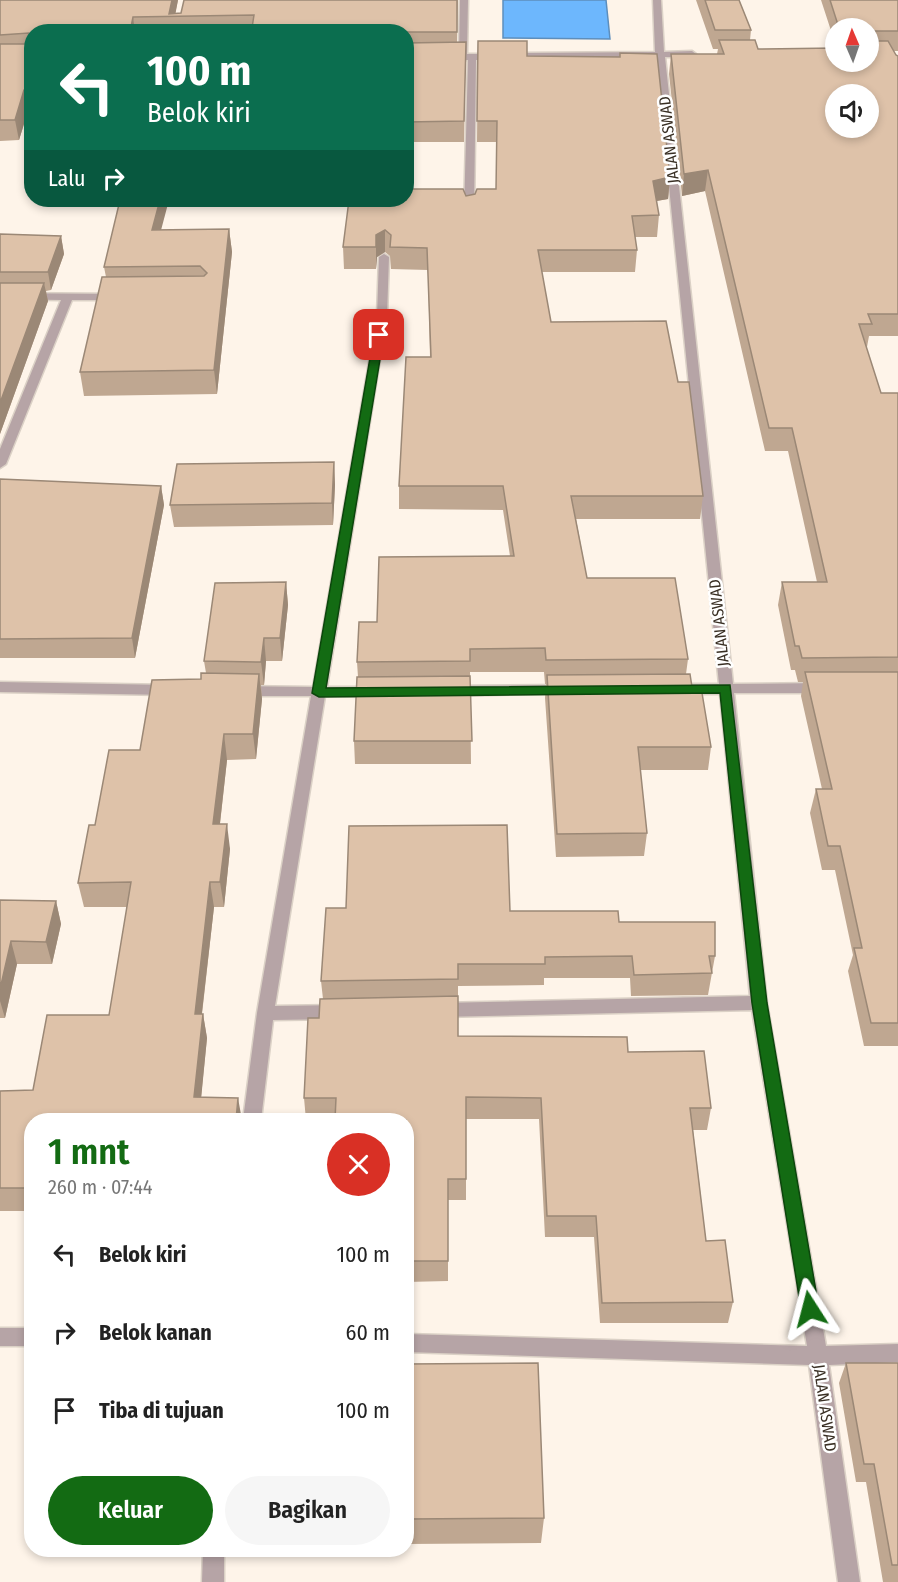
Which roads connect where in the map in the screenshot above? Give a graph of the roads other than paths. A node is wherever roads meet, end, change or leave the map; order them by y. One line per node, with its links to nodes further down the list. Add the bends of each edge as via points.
1 (464, 0): 6 (street)
2 (657, 0): 3 (street, JALAN ASWAD)
3 (660, 54): 4 (street); 8 (street); 16 (street, JALAN ASWAD)
4 (706, 54)
5 (414, 57): 6 (street)
6 (468, 57): 7 (street); 9 (street)
7 (508, 57)
8 (519, 57)
9 (469, 213)
10 (384, 257): 24 (street, via 380,327)
11 (0, 296): 13 (street)
12 (124, 296): 13 (street)
13 (68, 297): 14 (street)
14 (0, 464)
15 (0, 687): 19 (street)
16 (726, 688): 17 (street); 18 (street); 25 (street, JALAN ASWAD)
17 (841, 688)
18 (666, 689)
19 (189, 690)
20 (582, 690): 22 (street)
21 (224, 691): 24 (street)
22 (439, 691)
23 (391, 692): 24 (street)
24 (319, 693): 28 (street)
25 (759, 1003): 26 (street); 34 (street, JALAN ASWAD)
26 (418, 1010)
27 (359, 1011): 28 (street)
28 (265, 1013): 29 (street)
29 (253, 1113)
30 (0, 1337): 31 (street)
31 (24, 1337)
32 (414, 1343): 34 (street)
33 (898, 1353): 34 (street)
34 (818, 1356): 37 (street, JALAN ASWAD)
35 (214, 1557): 36 (street)
36 (213, 1582)
37 (849, 1582)

